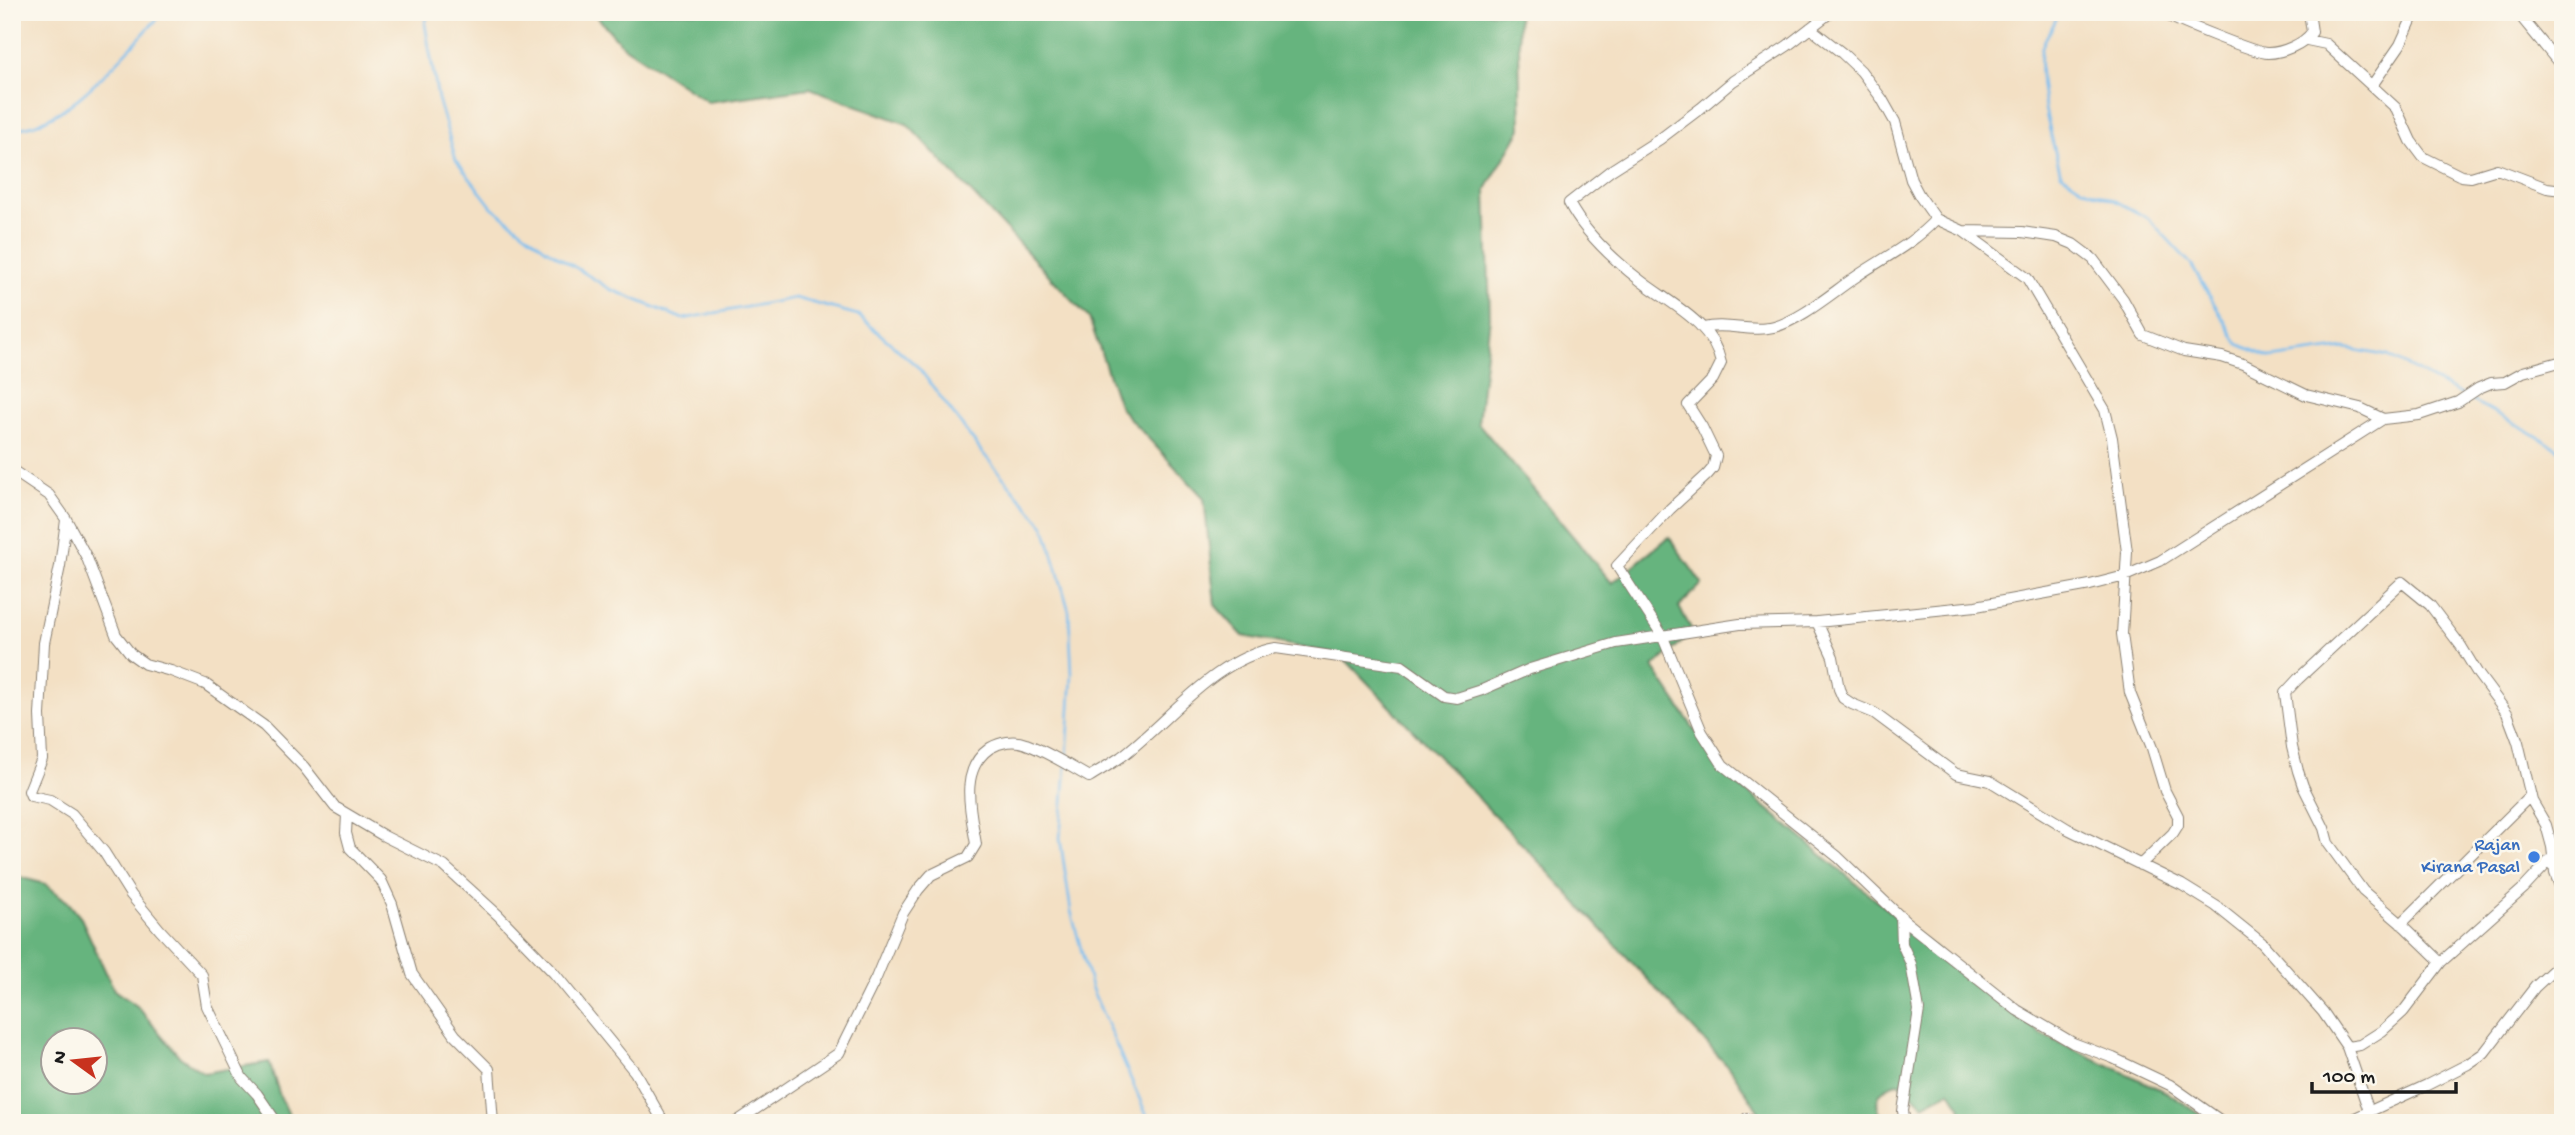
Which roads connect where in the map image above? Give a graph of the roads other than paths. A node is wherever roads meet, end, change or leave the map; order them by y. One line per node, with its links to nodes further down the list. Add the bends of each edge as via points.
1 (1831, 12): 6 (street)
2 (2161, 12): 7 (street, via 2269,54)
3 (2309, 12): 7 (street, via 2312,33)
4 (2415, 12): 9 (street)
5 (2517, 12): 8 (street)
6 (1810, 28): 11 (street, via 1842,52 1882,99 1895,122 1911,180); 13 (street, via 1569,203 1585,229 1621,264)
7 (2307, 40): 9 (street, via 2326,44)
8 (2563, 68)
9 (2373, 85): 10 (street, via 2396,108 2423,157 2461,176 2497,169)
10 (2563, 190)
11 (1936, 219): 12 (street); 13 (street, via 1897,253 1774,327 1716,324)
12 (1963, 231): 15 (street, via 2022,232 2073,244 2093,259 2143,335 2184,351 2243,364 2306,395); 18 (street, via 2027,278 2105,410 2120,488 2127,552)
13 (1703, 328): 20 (street, via 1718,349 1721,363 1713,379 1688,405 1716,456 1713,468 1617,566)
14 (2563, 361): 15 (street, via 2479,388 2458,402 2419,415)
15 (2384, 419): 18 (street, via 2170,554)
16 (12, 470): 17 (street, via 49,495)
17 (66, 519): 22 (street, via 87,558 116,635 131,654 145,664 205,684 264,726); 33 (street, via 44,643 42,759 29,790 31,796 50,800 72,814 131,895 202,975 207,1006 242,1077)
18 (2124, 576): 19 (street, via 1976,606); 25 (street, via 2122,634 2130,692 2178,816 2173,833)
19 (1817, 622): 20 (street, via 1740,624); 25 (street, via 1833,657 1843,698 1874,713 1956,774 1990,781 2068,829)
20 (1662, 635): 27 (street, via 1702,732 1723,765 1838,857); 36 (street, via 1575,655 1457,698 1444,696 1402,666 1276,648 1258,651 1210,681 1121,757 1089,777 1026,744 997,744 976,761 969,790 976,844 968,857 931,876 918,890 839,1053)
21 (2531, 795): 24 (street, via 2546,825); 28 (street); 28 (street, via 2507,713 2430,605 2402,582 2285,693 2298,771 2328,843 2363,891)
22 (346, 816): 34 (street, via 350,848 381,880 412,974 455,1035 489,1069); 35 (street, via 444,866 498,915 554,973 635,1072)
23 (2563, 846): 24 (street)
24 (2552, 858): 26 (street); 30 (street)
25 (2140, 865): 31 (street, via 2216,906 2262,943 2323,1012)
26 (2563, 894)
27 (1901, 916): 37 (street, via 1902,944 1911,964 1919,1010); 38 (street, via 2041,1026 2170,1085)
28 (2401, 924): 30 (street)
29 (2563, 961): 32 (street, via 2535,987 2484,1052 2427,1085)
30 (2441, 962): 31 (street, via 2403,1012 2382,1031 2360,1045)
31 (2347, 1047): 32 (street)
32 (2367, 1111): 39 (street); 40 (street)
33 (277, 1123)
34 (493, 1123)
35 (664, 1123)
36 (735, 1123)
37 (1905, 1123)
38 (2224, 1123)
39 (2344, 1123)
40 (2373, 1123)

